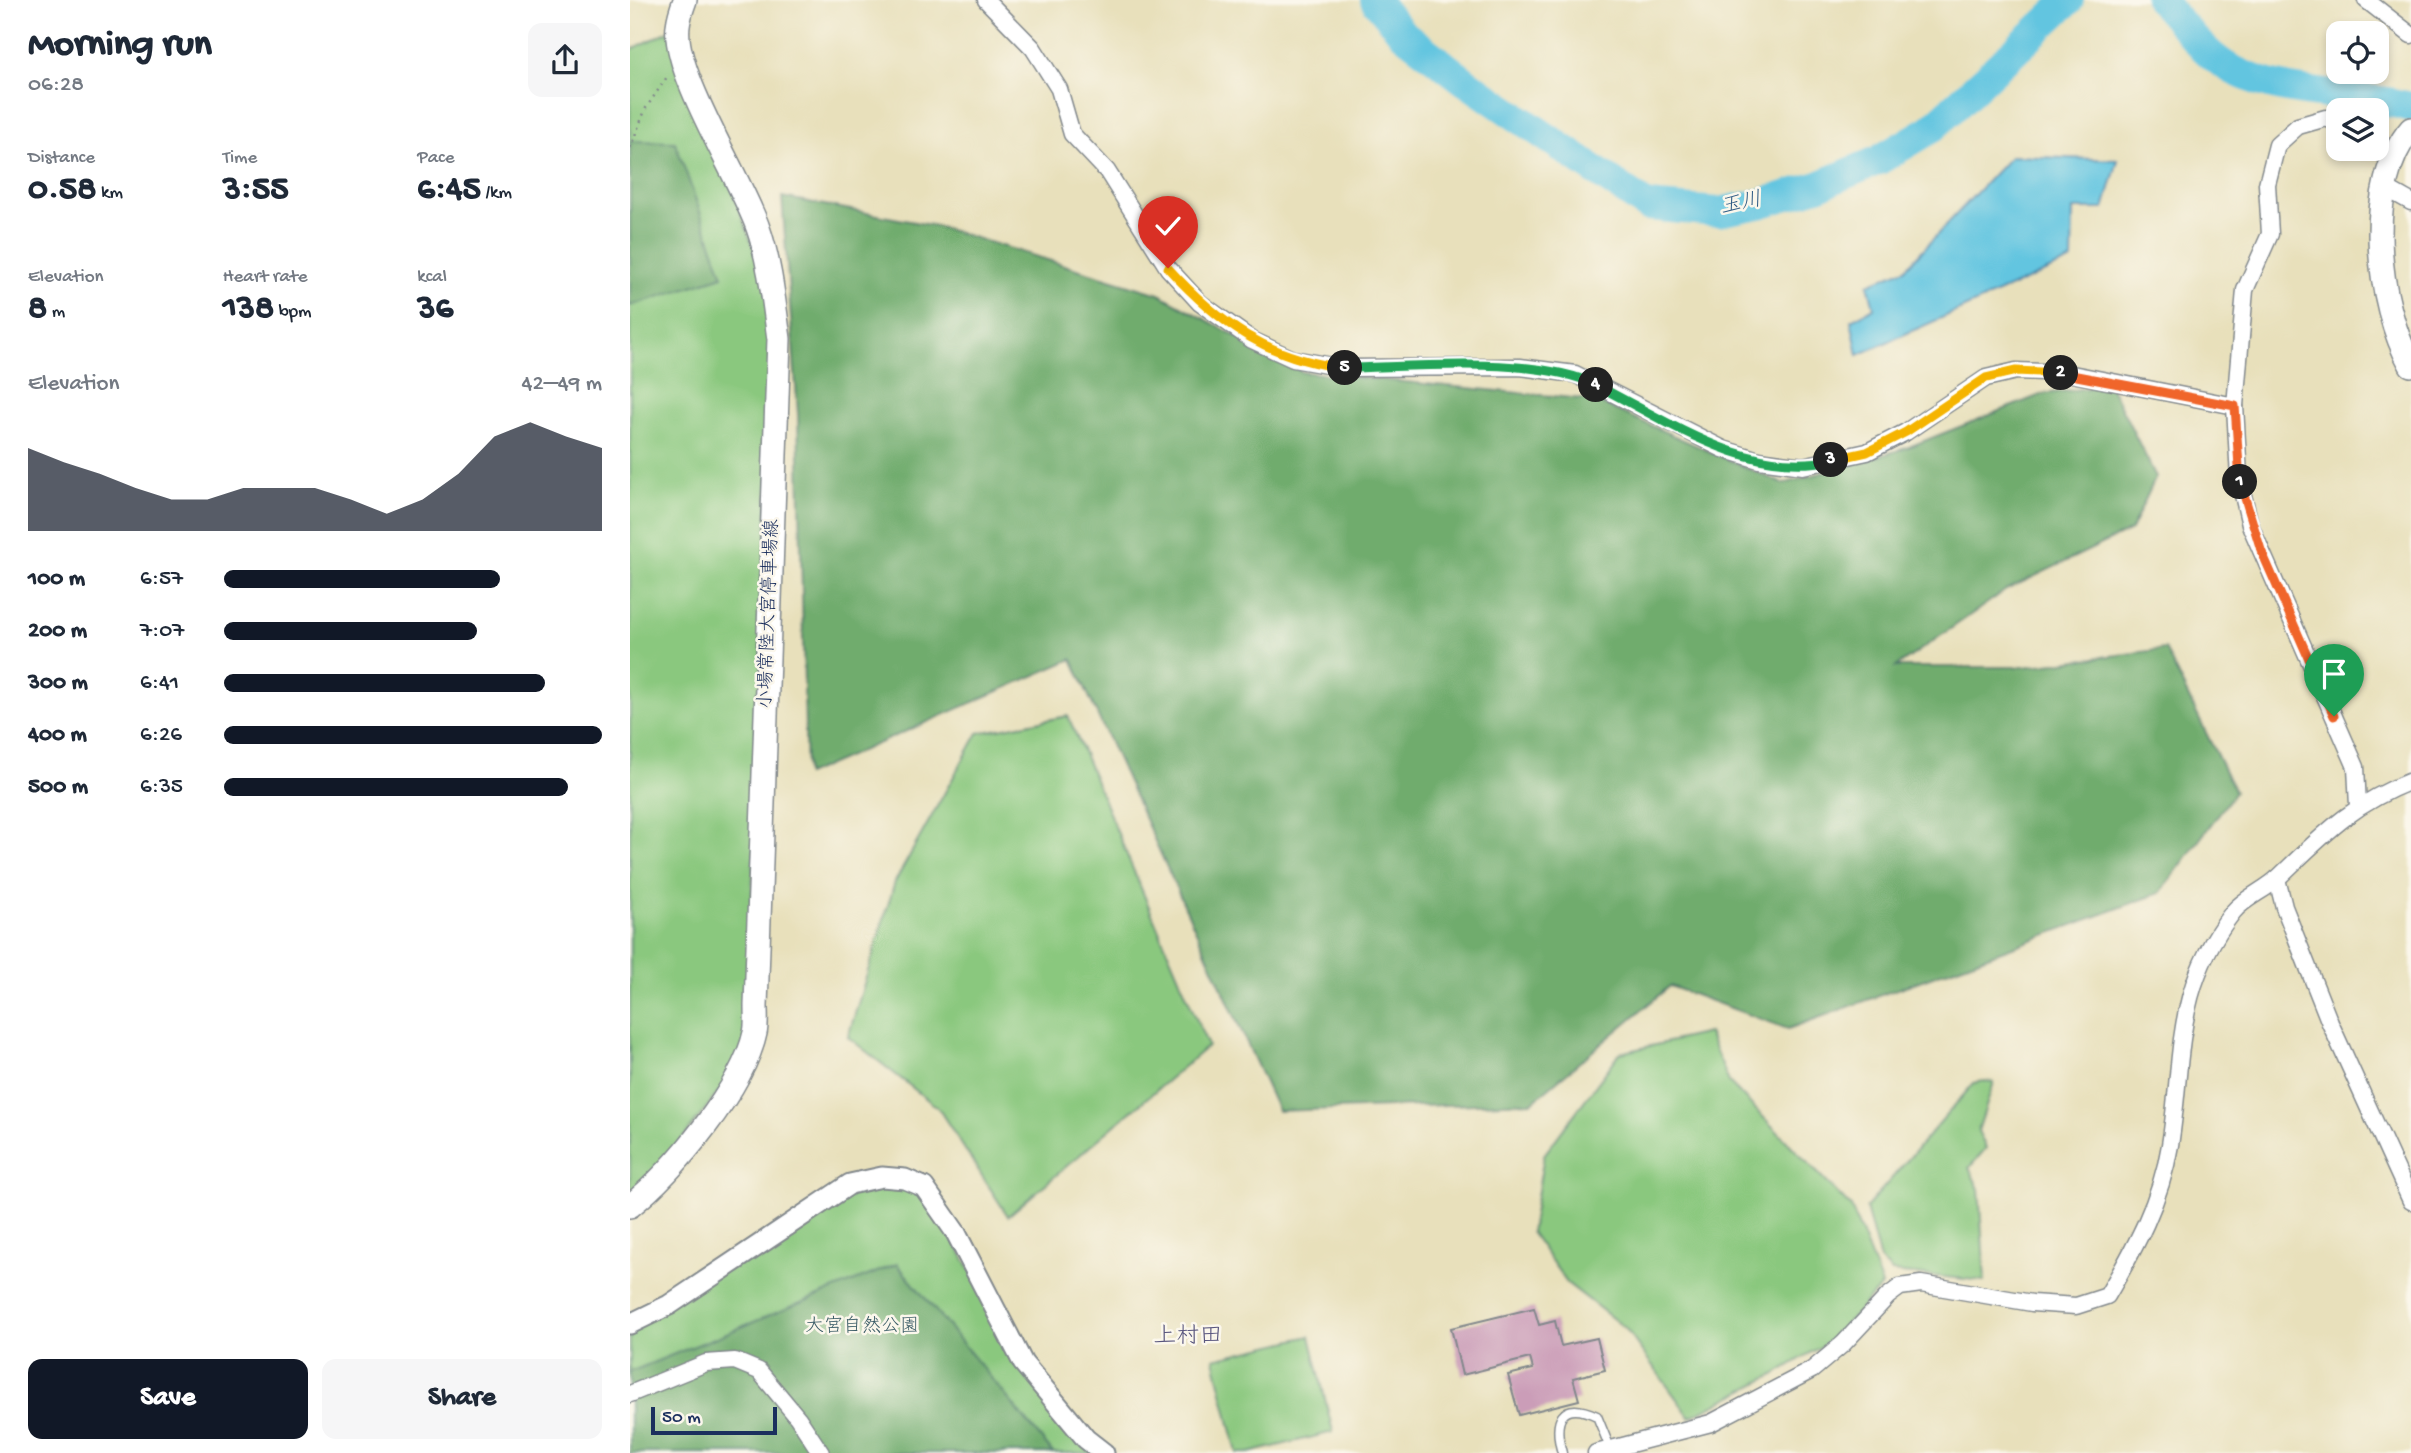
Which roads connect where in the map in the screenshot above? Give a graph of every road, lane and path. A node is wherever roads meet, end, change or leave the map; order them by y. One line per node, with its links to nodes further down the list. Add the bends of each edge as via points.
1 (685, 0): 5 (main road, 小場常陸大宮停車場線, via 677,27)
2 (986, 0): 12 (street, via 1033,48 1059,89 1072,135 1107,171 1168,268 1200,303 1252,340 1293,359 1343,368 1520,367 1575,374 1723,449 1803,466 1867,452 1906,432 1986,378 2016,371 2067,373)
3 (2366, 0): 4 (street)
4 (2411, 35)
5 (681, 55): 8 (path, via 646,108); 17 (main road, 小場常陸大宮停車場線, via 760,231 779,338 755,1033 732,1083 691,1145)
6 (2326, 118): 12 (street, via 2298,126 2277,145 2267,184 2270,234 2245,290)
7 (2395, 144): 9 (main road)
8 (630, 148)
9 (2386, 188): 10 (street); 11 (main road, via 2381,219 2385,296)
10 (2411, 202)
11 (2411, 365)
12 (2235, 406): 14 (street, via 2239,478 2250,524 2356,767)
13 (2411, 781): 14 (street)
14 (2357, 806): 15 (street)
15 (2277, 879): 16 (street, via 2330,1023); 20 (street, via 2234,910 2197,972 2181,1030 2170,1147 2155,1204 2107,1296 2076,1306 1921,1284 1900,1287 1812,1370 1711,1423)
16 (2411, 1201)
17 (630, 1206)
18 (630, 1324): 22 (street, via 669,1305 850,1184 882,1177 905,1179 924,1187 956,1233 1023,1363 1086,1439)
19 (630, 1394): 21 (street, via 706,1363 735,1361 759,1371)
20 (1603, 1450): 23 (lane, via 1597,1416 1576,1409 1560,1419 1557,1431)
21 (821, 1453)
22 (1104, 1453)
23 (1562, 1453)

